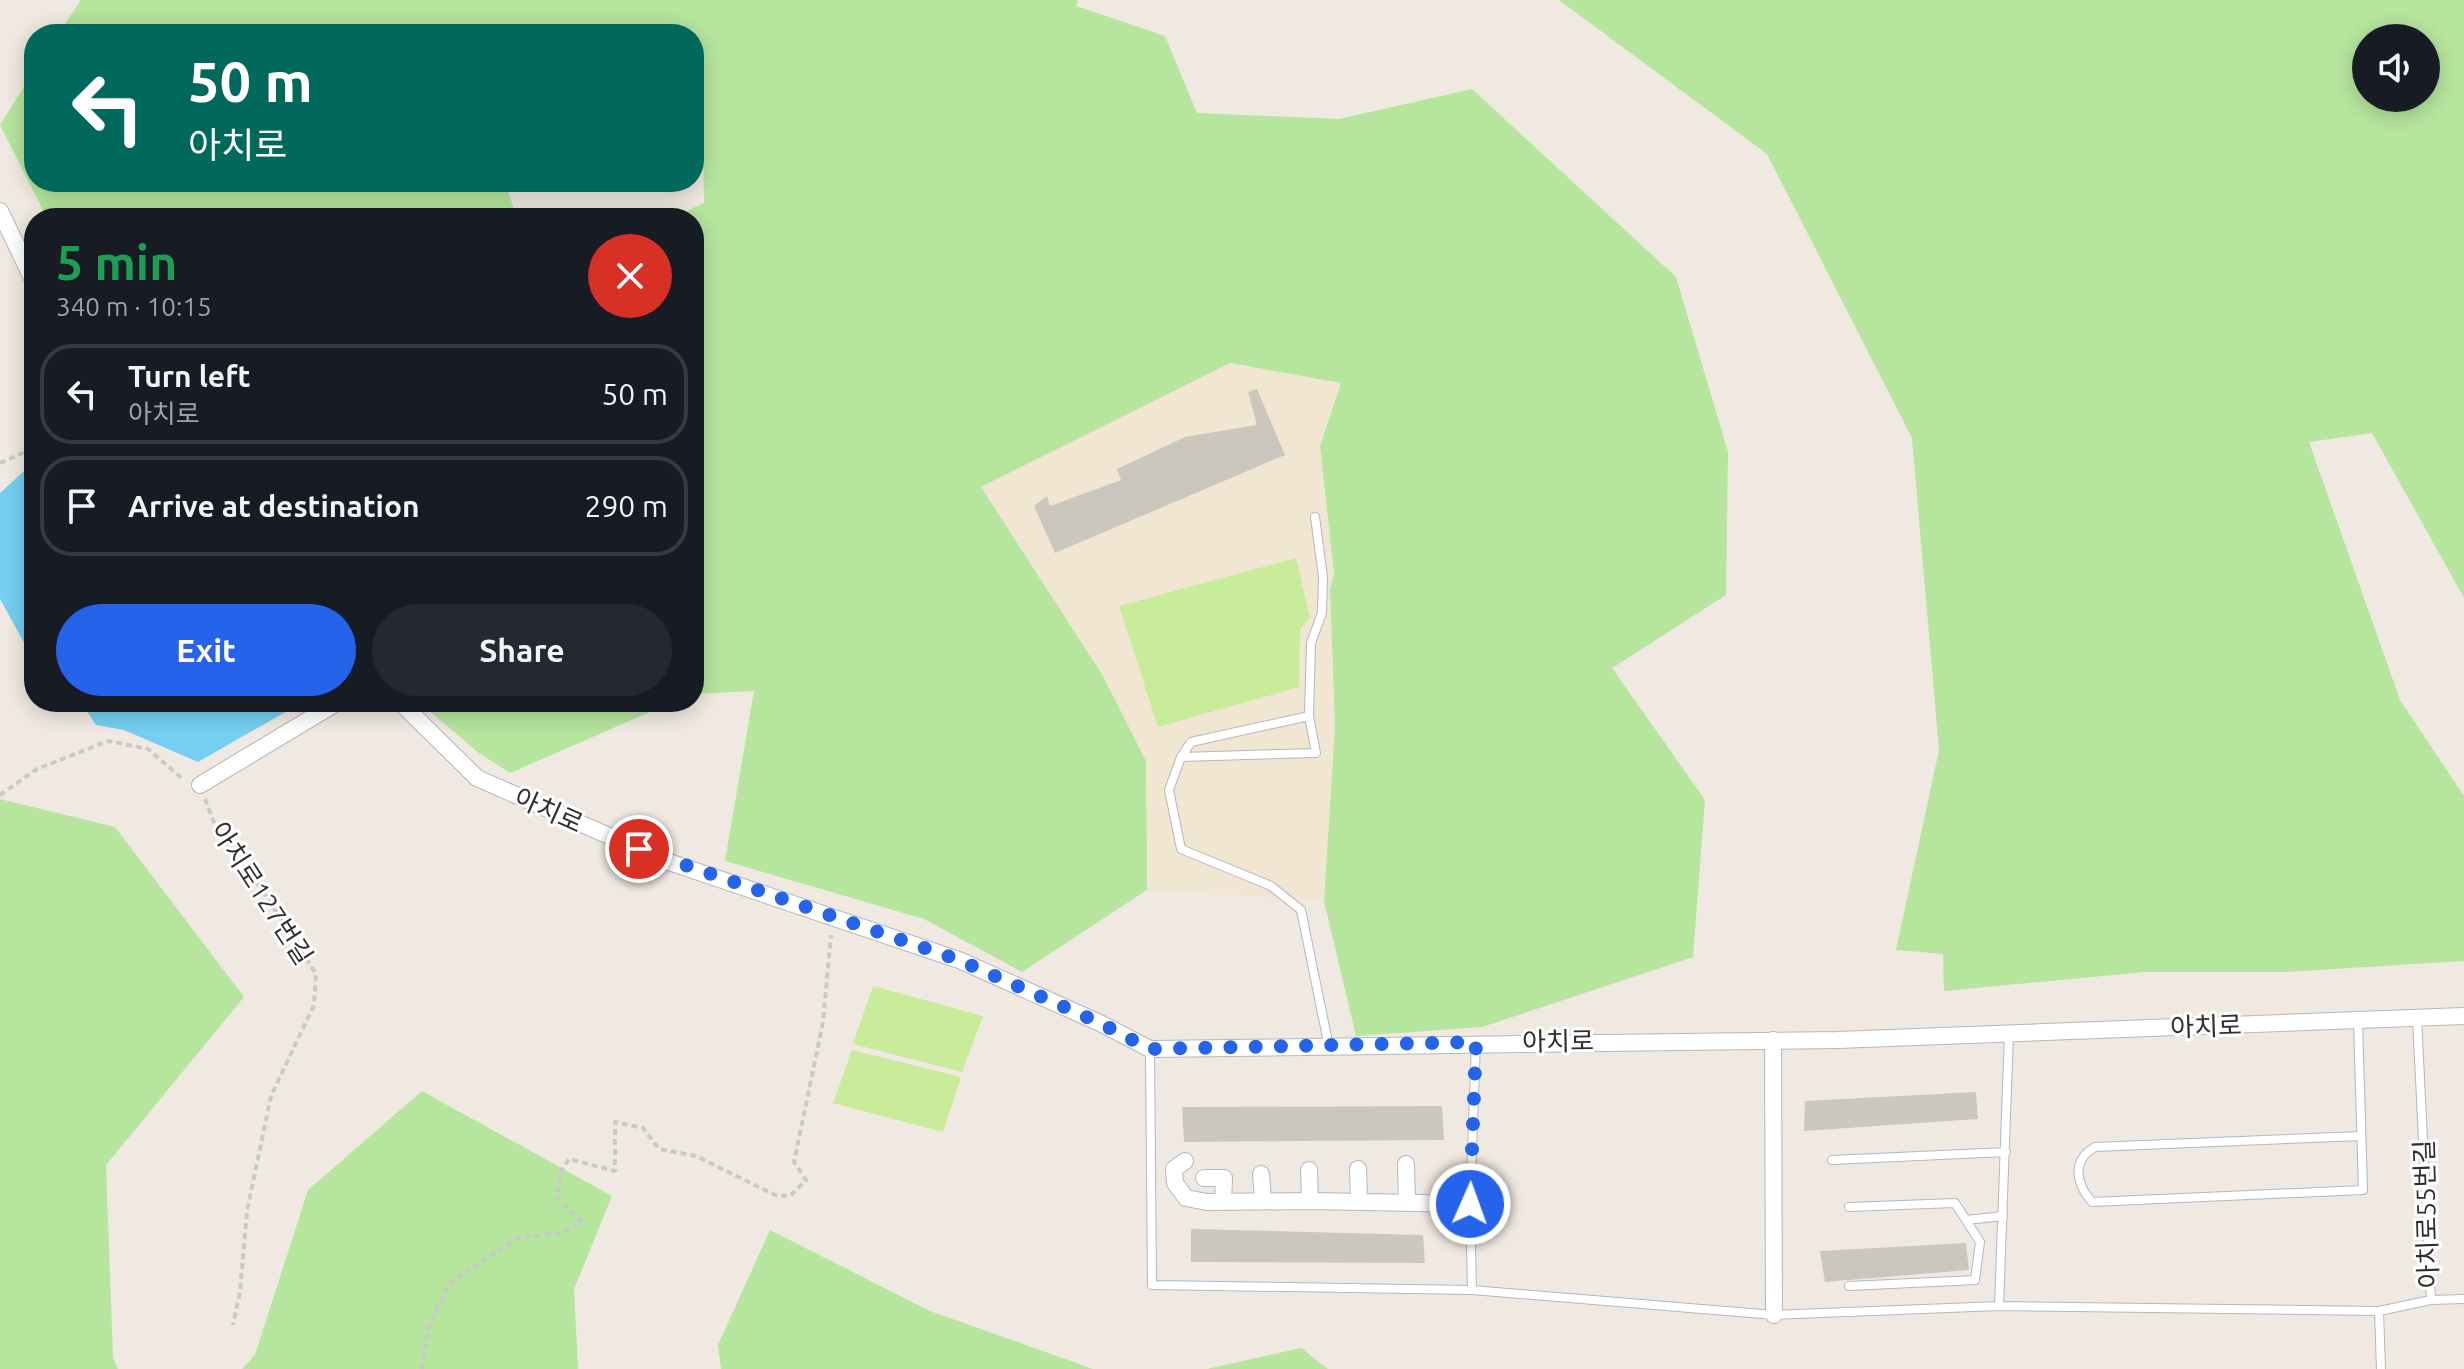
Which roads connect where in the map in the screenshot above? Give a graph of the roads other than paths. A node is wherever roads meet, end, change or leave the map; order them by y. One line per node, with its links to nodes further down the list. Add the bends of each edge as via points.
1 (0, 211): 2 (street)
2 (24, 261)
3 (1315, 517): 6 (lane, via 1322,613 1311,643)
4 (321, 712): 8 (street)
5 (410, 712): 16 (street, 아치로, via 477,778 666,861 959,960)
6 (1309, 716): 7 (lane, via 1191,742); 7 (lane, via 1316,753)
7 (1181, 757): 15 (lane, via 1169,790 1181,849 1271,886 1301,910)
8 (200, 785)
9 (2464, 1016): 10 (street, 아치로)
10 (2417, 1018): 11 (street, 아치로); 38 (lane, 아치로55번길)
11 (2358, 1021): 12 (street, 아치로); 17 (lane)
12 (2009, 1032): 13 (street, 아치로); 18 (lane)
13 (1773, 1040): 14 (street, 아치로); 41 (street)
14 (1476, 1042): 15 (street, 아치로); 31 (lane)
15 (1329, 1048): 16 (street, 아치로)
16 (1150, 1049): 36 (lane, 아치로55번길, via 1152,1285)
17 (2361, 1136): 17 (lane, via 2363,1190 2092,1202 2079,1178 2078,1162 2095,1147)
18 (2006, 1152): 19 (lane); 33 (lane)
19 (1832, 1160)
20 (1185, 1161): 28 (street, via 1174,1169 1175,1183 1186,1198)
21 (1406, 1164): 30 (street)
22 (1358, 1169): 29 (street)
23 (1309, 1170): 27 (street)
24 (1261, 1174): 26 (street)
25 (1204, 1178): 28 (street, via 1224,1178)
26 (1263, 1200): 27 (street); 28 (street)
27 (1310, 1201): 29 (street)
28 (1223, 1202)
29 (1359, 1202): 30 (street)
30 (1407, 1202): 31 (street)
31 (1470, 1204): 36 (lane)
32 (1849, 1207): 34 (lane, via 1955,1203)
33 (2003, 1216): 34 (lane); 39 (lane)
34 (1966, 1220): 35 (lane, via 1980,1242 1975,1280)
35 (1849, 1286)
36 (1472, 1290): 41 (lane, 아치로55번길)
37 (2464, 1299): 38 (lane)
38 (2431, 1300): 40 (lane, 아치로55번길)
39 (1999, 1306): 40 (lane, 아치로55번길); 41 (lane, 아치로55번길)
40 (2379, 1311): 42 (lane)
41 (1774, 1315)
42 (2381, 1369)

